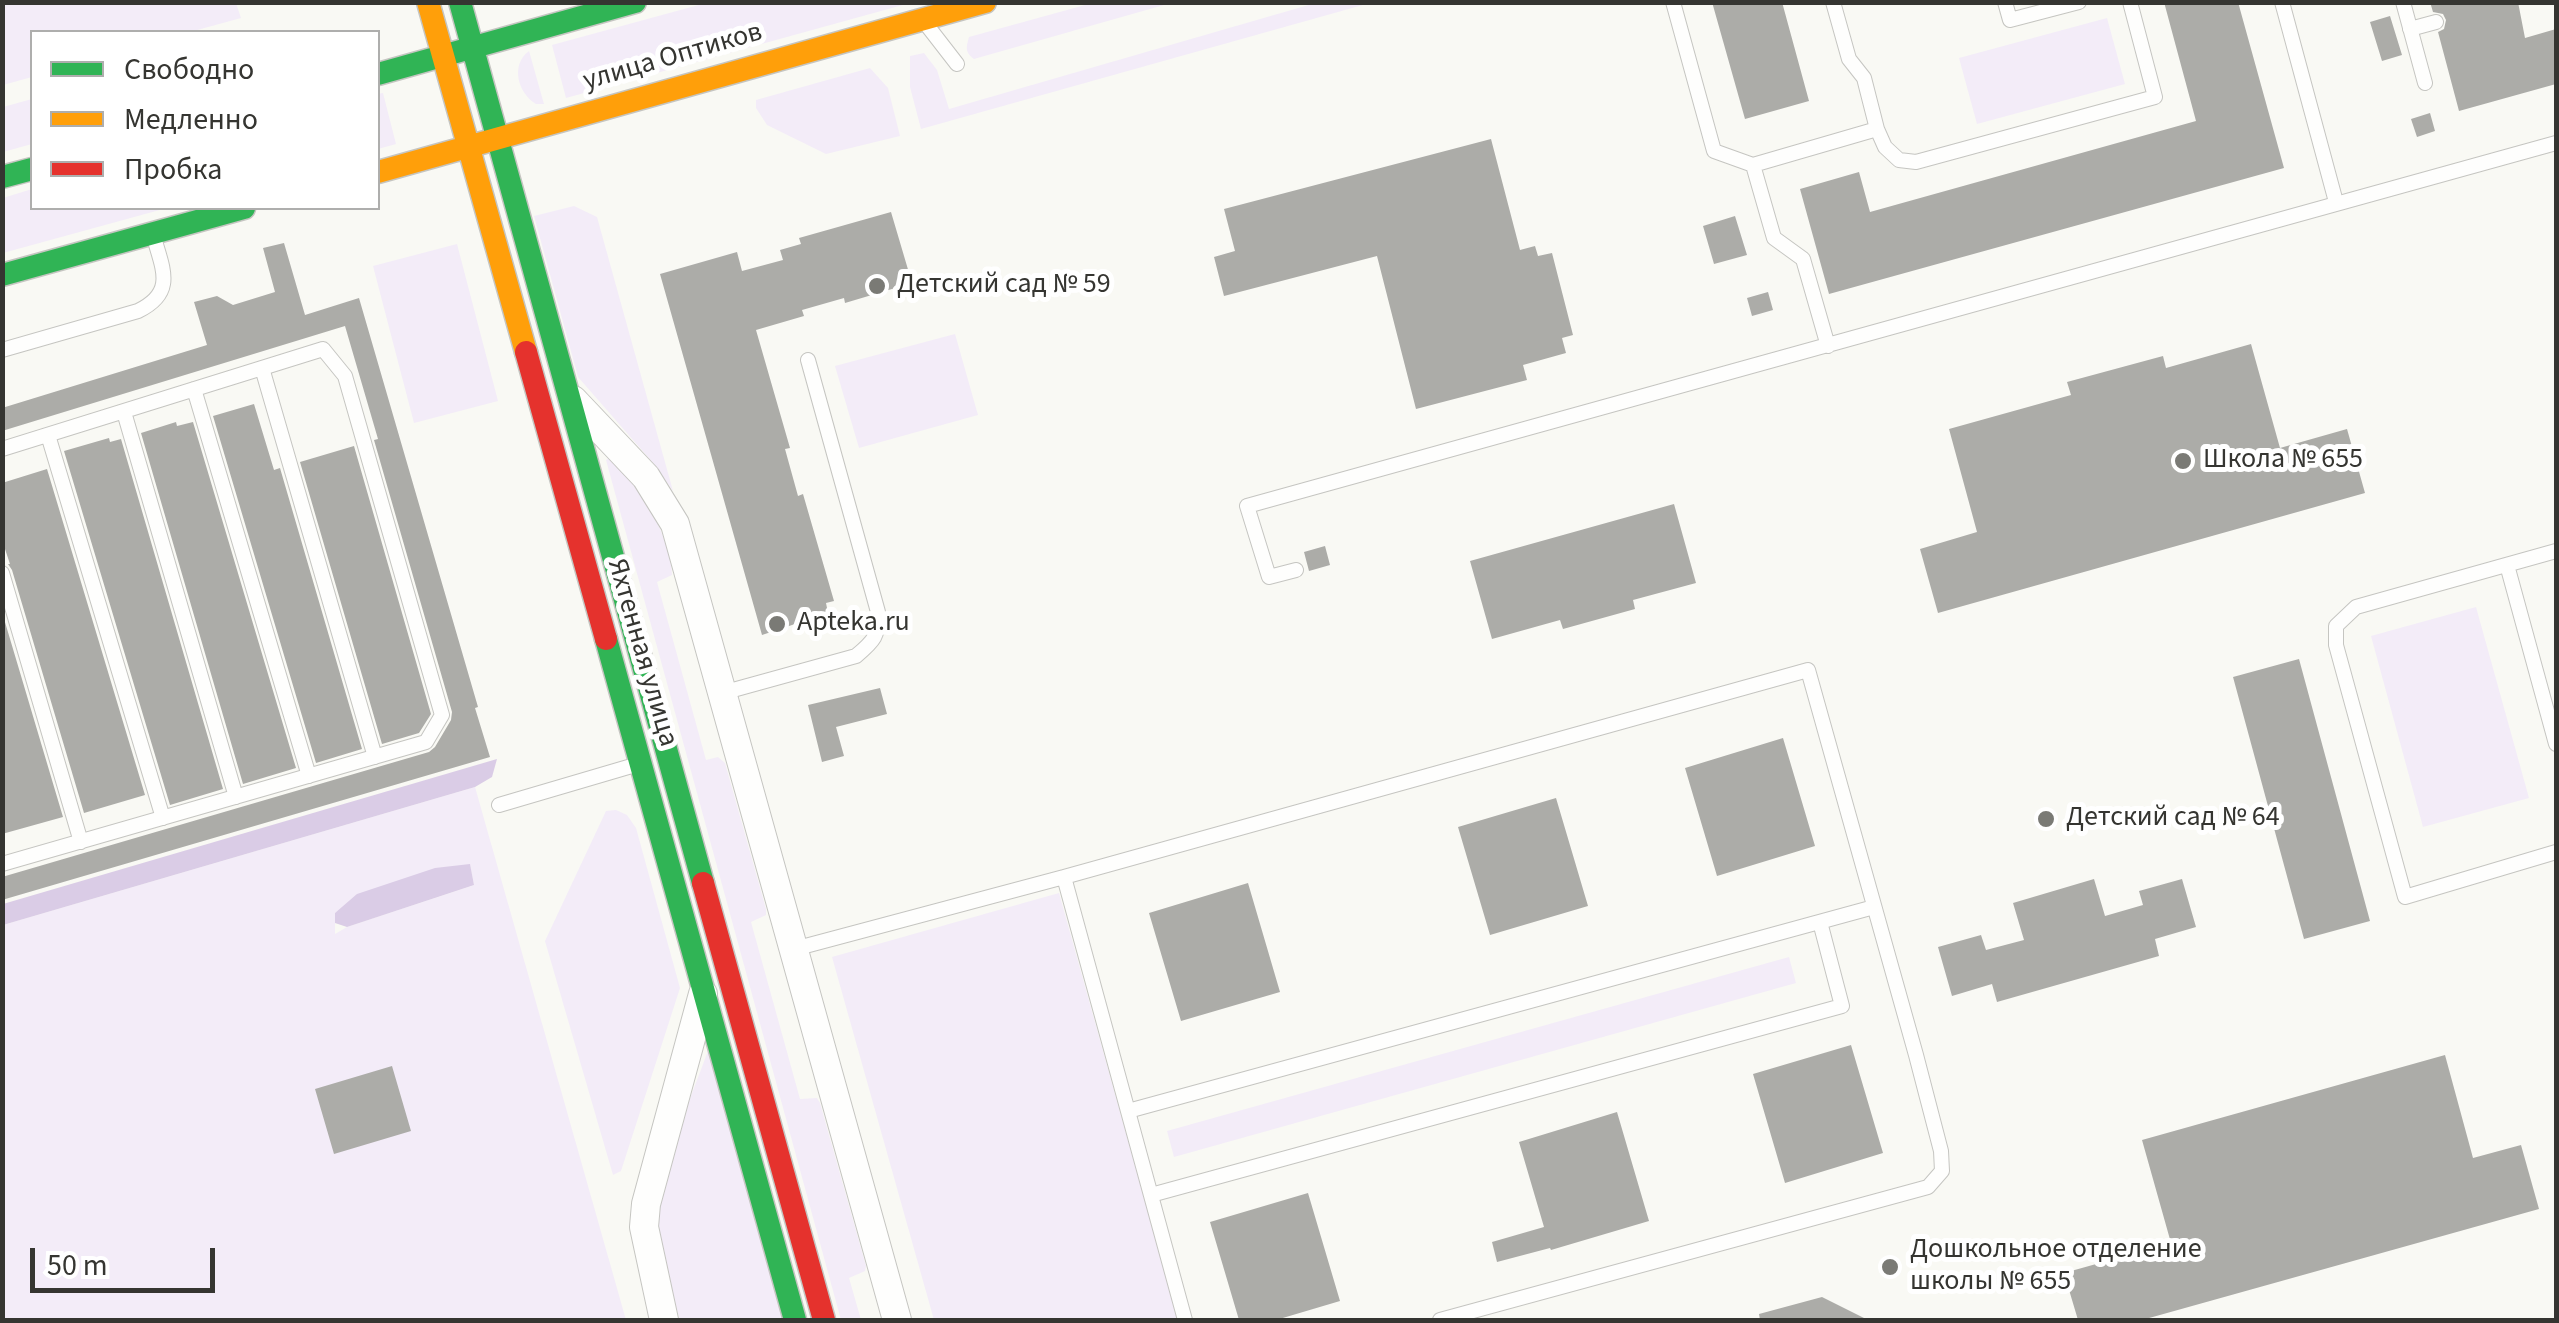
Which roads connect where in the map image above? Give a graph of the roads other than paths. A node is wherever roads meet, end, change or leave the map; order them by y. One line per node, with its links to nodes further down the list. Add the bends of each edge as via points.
1 (428, 2): 16 (street, Яхтенная улица)
2 (460, 2): 15 (street, Яхтенная улица)
3 (635, 2): 15 (street)
4 (984, 2): 12 (street, улица Оптиков)
5 (1673, 2): 24 (lane, via 1714,151)
6 (1833, 2): 20 (lane)
7 (2005, 2): 8 (lane, via 2010,20)
8 (2079, 2)
9 (2130, 2): 20 (lane, via 2155,97 1916,162 1899,160)
10 (2282, 2): 28 (lane)
11 (2403, 2): 14 (lane)
12 (922, 20): 17 (lane); 21 (street, улица Оптиков)
13 (2436, 22): 14 (lane)
14 (2410, 30): 19 (lane)
15 (473, 48): 16 (street); 21 (street, Яхтенная улица)
16 (442, 56): 18 (street); 23 (street, Яхтенная улица)
17 (957, 64)
18 (380, 73)
19 (2424, 83)
20 (1877, 129): 24 (lane)
21 (498, 138): 23 (street, улица Оптиков); 37 (street, Яхтенная улица)
22 (2556, 142): 28 (lane)
23 (468, 147): 26 (street, улица Оптиков); 48 (street, Яхтенная улица)
24 (1753, 165): 32 (lane, via 1774,238 1803,259)
25 (30, 170): 27 (street)
26 (380, 171)
27 (2, 177)
28 (2336, 202): 32 (lane)
29 (237, 210): 30 (street)
30 (153, 234): 31 (street); 33 (lane, via 165,277 154,303)
31 (2, 275)
32 (1828, 346): 43 (lane, via 1247,506 1268,577)
33 (2, 350)
34 (808, 360): 45 (lane, via 879,630 856,656)
35 (262, 368): 36 (lane); 47 (lane); 47 (lane, via 323,350 345,376 442,716 426,742)
36 (194, 390): 38 (lane); 49 (lane)
37 (568, 394): 45 (street, via 646,477 675,524); 66 (street, Яхтенная улица)
38 (124, 412): 39 (lane); 50 (lane)
39 (48, 435): 40 (lane); 52 (lane)
40 (2, 449)
41 (2556, 551): 42 (lane)
42 (2507, 564): 46 (lane); 54 (lane, via 2356,606 2336,626 2336,645 2405,896)
43 (1296, 570)
44 (2, 572): 53 (lane)
45 (722, 693): 59 (street)
46 (2556, 744)
47 (375, 757): 49 (lane)
48 (640, 764): 51 (lane); 60 (street, Яхтенная улица)
49 (310, 776): 50 (lane)
50 (236, 797): 52 (lane)
51 (499, 805)
52 (163, 818): 53 (lane)
53 (82, 842): 55 (lane)
54 (2556, 852)
55 (3, 864)
56 (1064, 877): 57 (lane, via 1808,670); 59 (lane); 61 (lane)
57 (1874, 907): 58 (lane); 63 (lane, via 1942,1151 1942,1171 1928,1187)
58 (1820, 922): 61 (lane); 62 (lane, via 1842,1006)
59 (794, 949): 67 (street)
60 (704, 993): 64 (street, via 646,1204 644,1227); 65 (street, Яхтенная улица)
61 (1128, 1111): 62 (lane)
62 (1151, 1195): 68 (lane)
63 (1490, 1314): 69 (lane)
64 (664, 1320)
65 (796, 1320)
66 (824, 1320)
67 (898, 1320)
68 (1185, 1320)
69 (1440, 1320)

